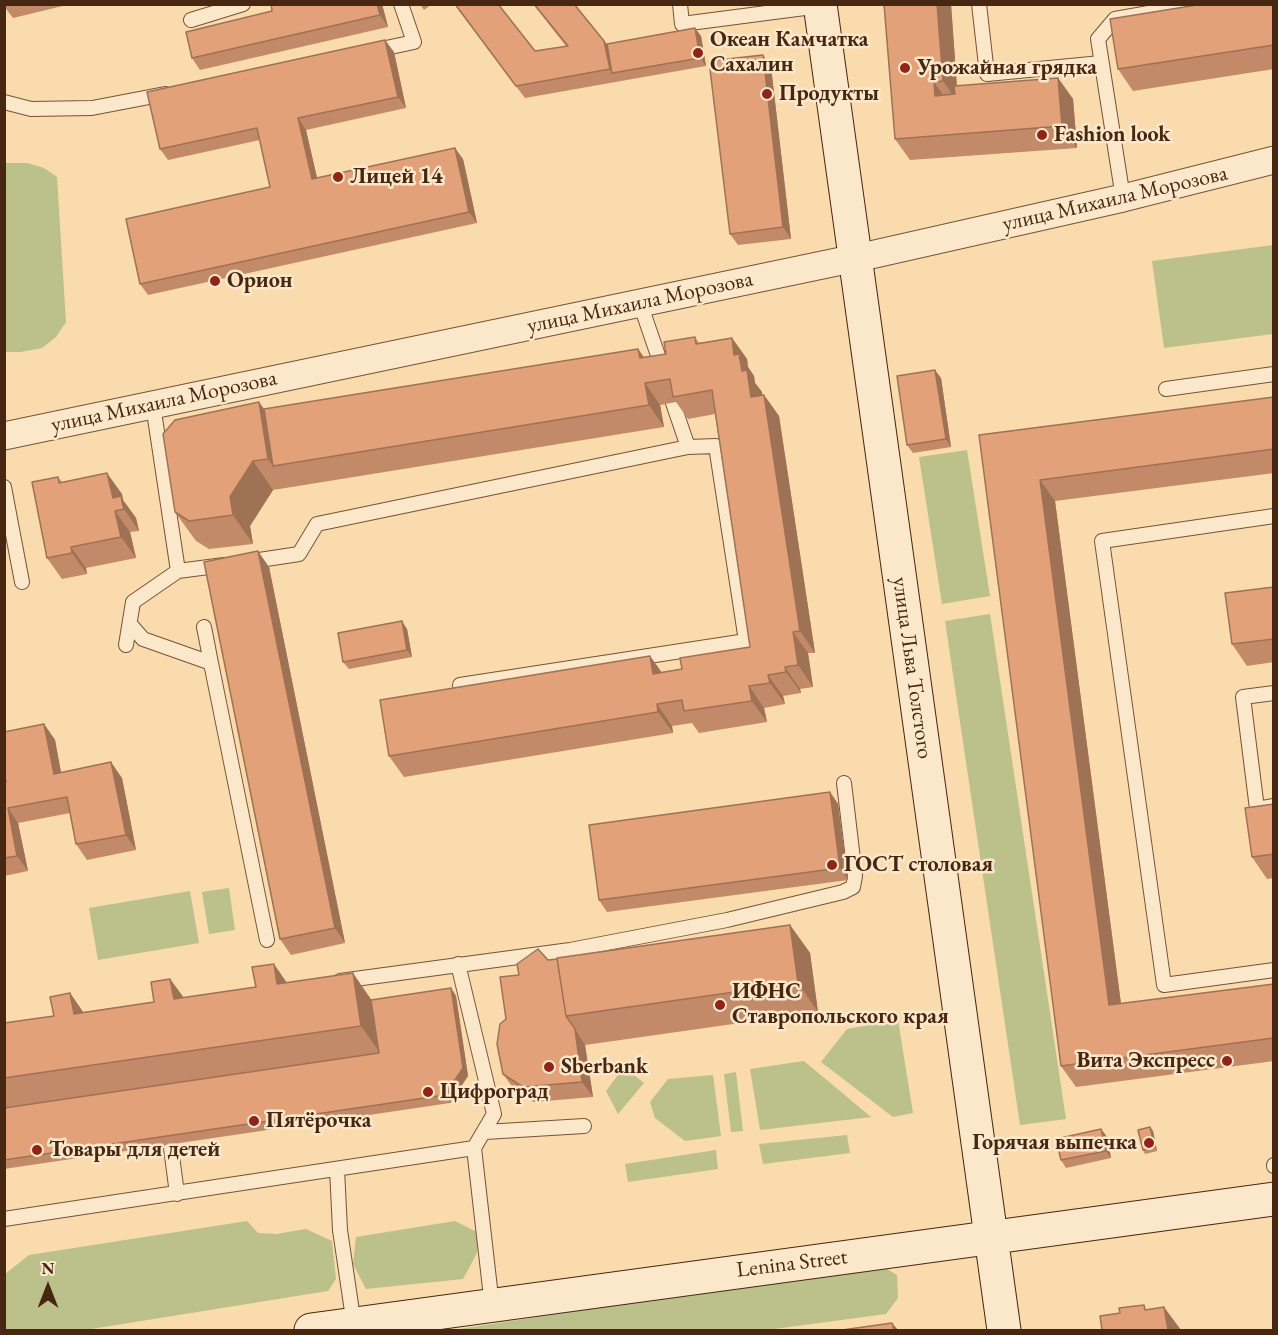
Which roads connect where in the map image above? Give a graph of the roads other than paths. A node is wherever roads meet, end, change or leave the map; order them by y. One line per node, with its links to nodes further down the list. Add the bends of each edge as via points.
1 (243, 4): 7 (lane)
2 (401, 4): 8 (lane, via 414,42)
3 (680, 4): 6 (lane, via 682,24)
4 (980, 4): 9 (lane, via 987,75)
5 (1199, 4): 9 (lane, via 1115,19 1098,39)
6 (820, 5): 14 (street, улица Льва Толстого)
7 (191, 20)
8 (357, 54)
9 (1101, 63): 13 (lane)
10 (184, 90): 11 (lane, via 92,108 30,109)
11 (4, 102)
12 (1274, 160): 13 (street, улица Михаила Морозова)
13 (1123, 198): 14 (street, улица Михаила Морозова)
14 (854, 259): 15 (street, улица Михаила Морозова); 47 (street, улица Льва Толстого)
15 (640, 303): 17 (lane); 20 (street, улица Михаила Морозова)
16 (1274, 374): 18 (lane)
17 (665, 378)
18 (1166, 389)
19 (673, 403): 22 (lane)
20 (153, 405): 21 (street, улица Михаила Морозова); 25 (lane)
21 (4, 436)
22 (688, 447): 25 (lane, via 317,524 299,554); 31 (lane, via 716,446 746,641)
23 (4, 487): 26 (lane)
24 (1274, 516): 37 (lane, via 1102,541 1164,985)
25 (178, 571): 27 (lane, via 133,602)
26 (22, 582)
27 (129, 624): 29 (lane); 30 (lane, via 143,639)
28 (204, 627): 30 (lane)
29 (126, 645)
30 (211, 663): 35 (lane)
31 (460, 685)
32 (1274, 693): 34 (lane, via 1243,697 1257,809)
33 (844, 783): 36 (lane, via 855,876 853,887 843,892 727,920 570,950)
34 (1274, 806)
35 (267, 940)
36 (458, 964): 38 (lane); 40 (lane, via 494,1114)
37 (1274, 970)
38 (320, 983)
39 (584, 1126): 40 (lane)
40 (485, 1132): 42 (lane)
41 (171, 1148): 44 (lane)
42 (474, 1148): 43 (lane); 48 (lane)
43 (337, 1169): 44 (lane); 49 (lane, via 340,1230)
44 (177, 1194): 46 (lane)
45 (1274, 1198): 47 (street, Lenina Street)
46 (4, 1220)
47 (991, 1239): 48 (street, Lenina Street); 51 (street, улица Льва Толстого)
48 (492, 1306): 49 (street, Lenina Street)
49 (354, 1325): 50 (street, Lenina Street)
50 (311, 1330)
51 (1004, 1330)

